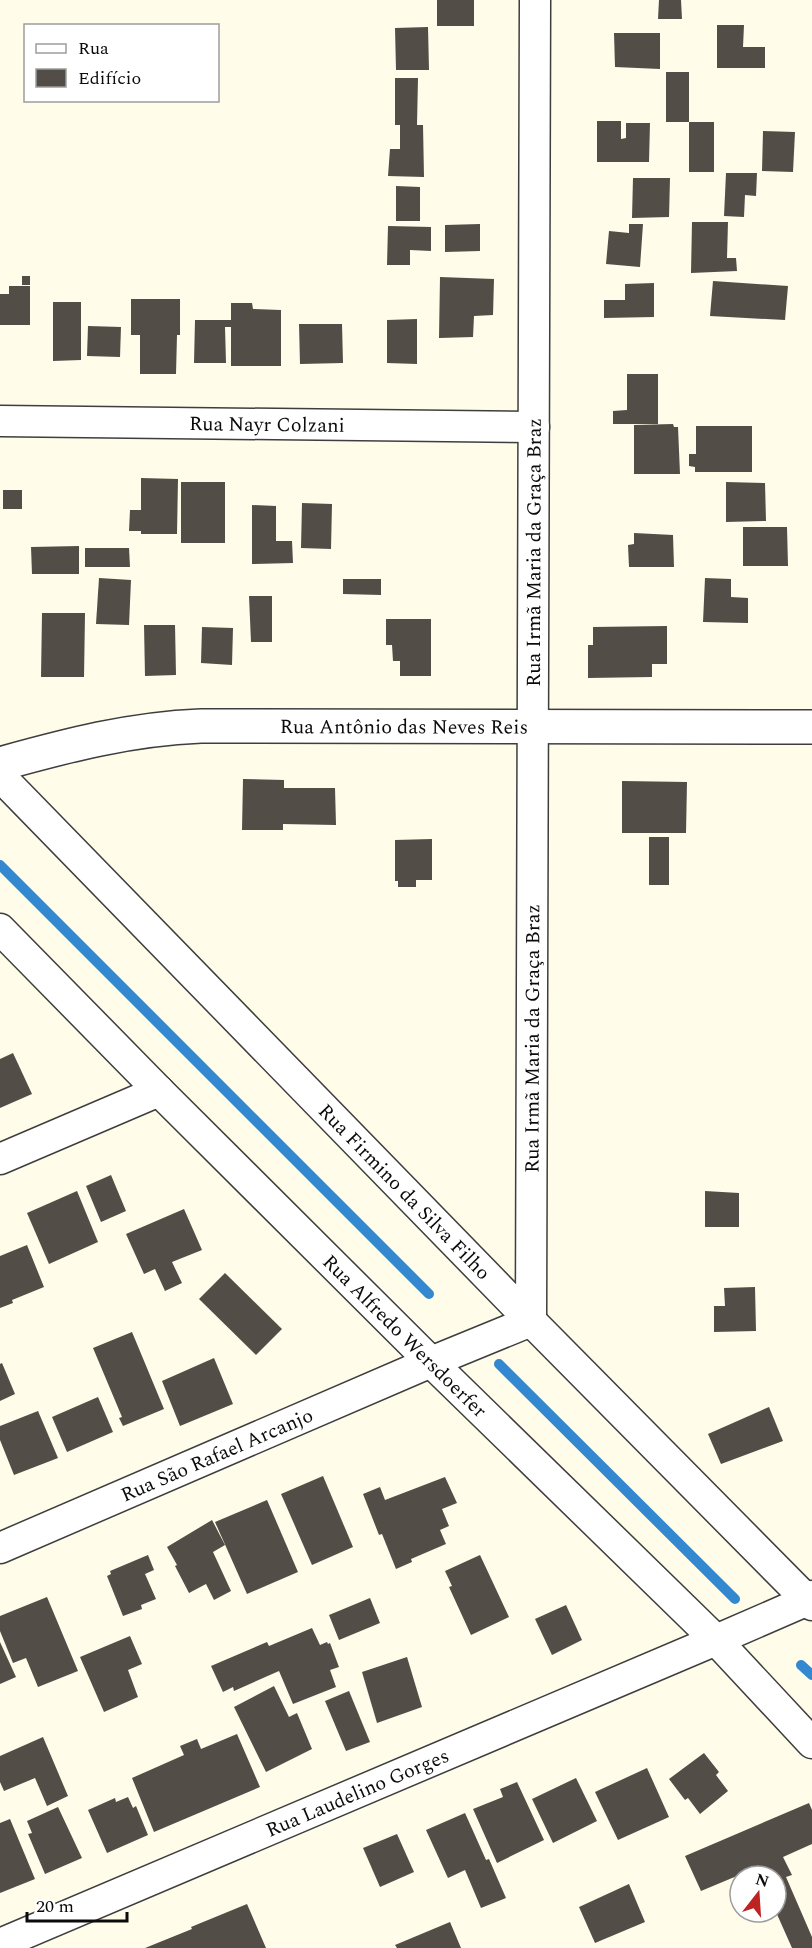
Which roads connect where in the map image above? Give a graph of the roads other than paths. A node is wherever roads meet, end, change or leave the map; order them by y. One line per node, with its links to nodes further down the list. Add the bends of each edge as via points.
1 (536, 0): 3 (street, Rua Irmã Maria da Graça Braz)
2 (0, 421): 3 (street, Rua Nayr Colzani)
3 (534, 427): 4 (street, Rua Irmã Maria da Graça Braz)
4 (533, 726): 5 (street, Rua Antônio das Neves Reis); 6 (street, Rua Antônio das Neves Reis, via 160,728 76,743); 11 (street, Rua Irmã Maria da Graça Braz)
5 (812, 727)
6 (0, 764)
7 (0, 777): 11 (street, Rua Firmino da Silva Filho)
8 (0, 929): 9 (street, Rua Alfredo Wersdoerfer)
9 (159, 1091): 10 (street); 12 (street, Rua Alfredo Wersdoerfer)
10 (0, 1159)
11 (531, 1321): 12 (street, Rua São Rafael Arcanjo); 14 (street, Rua Firmino da Silva Filho)
12 (431, 1362): 13 (street, Rua São Rafael Arcanjo); 15 (street, Rua Alfredo Wersdoerfer)
13 (0, 1548)
14 (811, 1600): 15 (street, Rua Laudelino Gorges)
15 (716, 1640): 16 (street, Rua Alfredo Wersdoerfer); 17 (street, Rua Laudelino Gorges)
16 (812, 1743)
17 (0, 1944)

